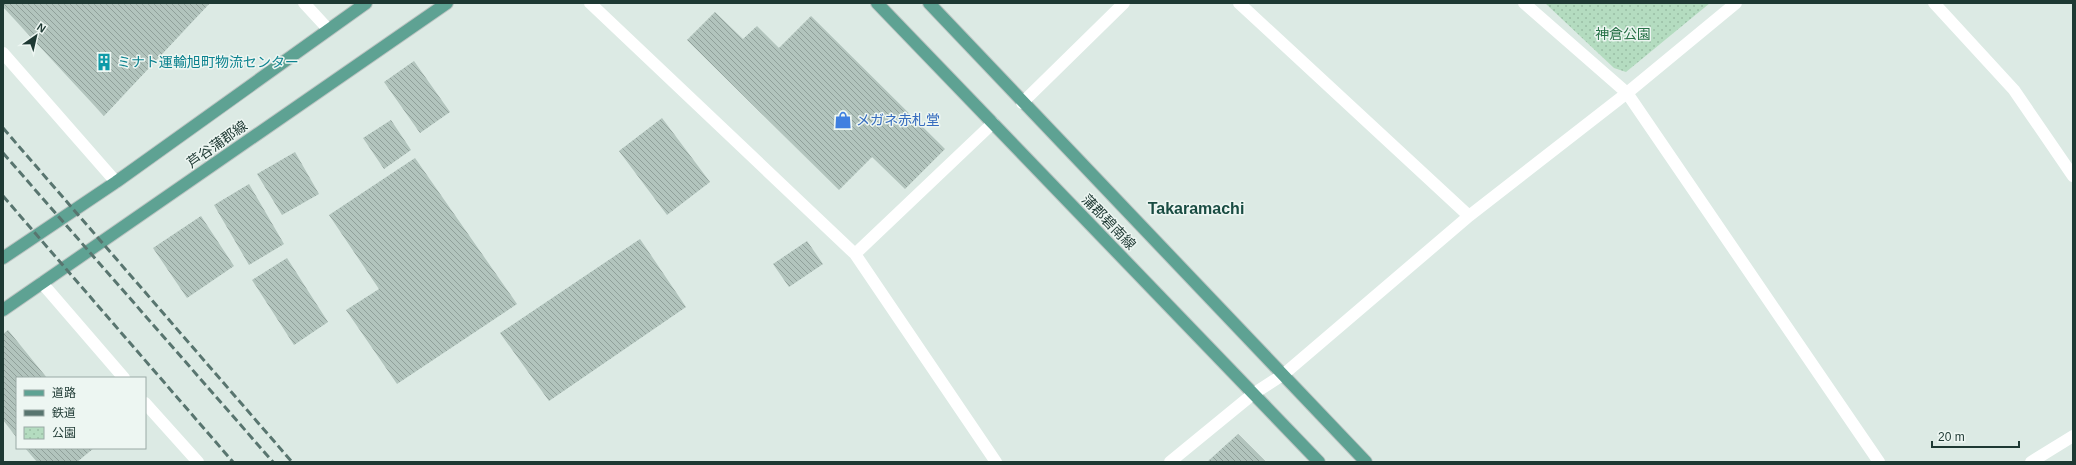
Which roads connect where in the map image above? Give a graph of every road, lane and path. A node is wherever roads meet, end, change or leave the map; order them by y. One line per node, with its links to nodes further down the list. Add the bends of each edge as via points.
1 (304, 3): 12 (street)
2 (366, 3): 12 (main road, 芦谷蒲郡線)
3 (448, 3): 22 (main road, 芦谷蒲郡線)
4 (590, 3): 20 (street)
5 (876, 3): 16 (main road, 蒲郡碧南線)
6 (929, 3): 15 (main road, 蒲郡碧南線)
7 (1124, 3): 15 (street)
8 (1239, 3): 19 (street)
9 (1524, 3): 14 (street)
10 (1736, 3): 14 (street)
11 (1934, 3): 17 (street, via 2014,90)
12 (328, 29): 18 (main road, 芦谷蒲郡線)
13 (3, 53): 18 (street)
14 (1627, 93): 19 (street); 34 (street)
15 (1022, 103): 24 (main road, 蒲郡碧南線)
16 (993, 123): 20 (street); 26 (main road, 蒲郡碧南線)
17 (2073, 176)
18 (116, 182): 21 (main road, 芦谷蒲郡線)
19 (1469, 216): 24 (street)
20 (854, 254): 30 (street)
21 (3, 257)
22 (42, 283): 23 (main road, 芦谷蒲郡線); 25 (street)
23 (3, 310)
24 (1284, 374): 26 (street); 33 (main road, 蒲郡碧南線)
25 (123, 377)
26 (1253, 394): 31 (street); 32 (main road, 蒲郡碧南線)
27 (146, 404): 29 (street)
28 (2073, 436): 35 (street)
29 (198, 462)
30 (996, 462)
31 (1170, 462)
32 (1319, 462)
33 (1366, 462)
34 (1879, 462)
35 (2030, 462)

